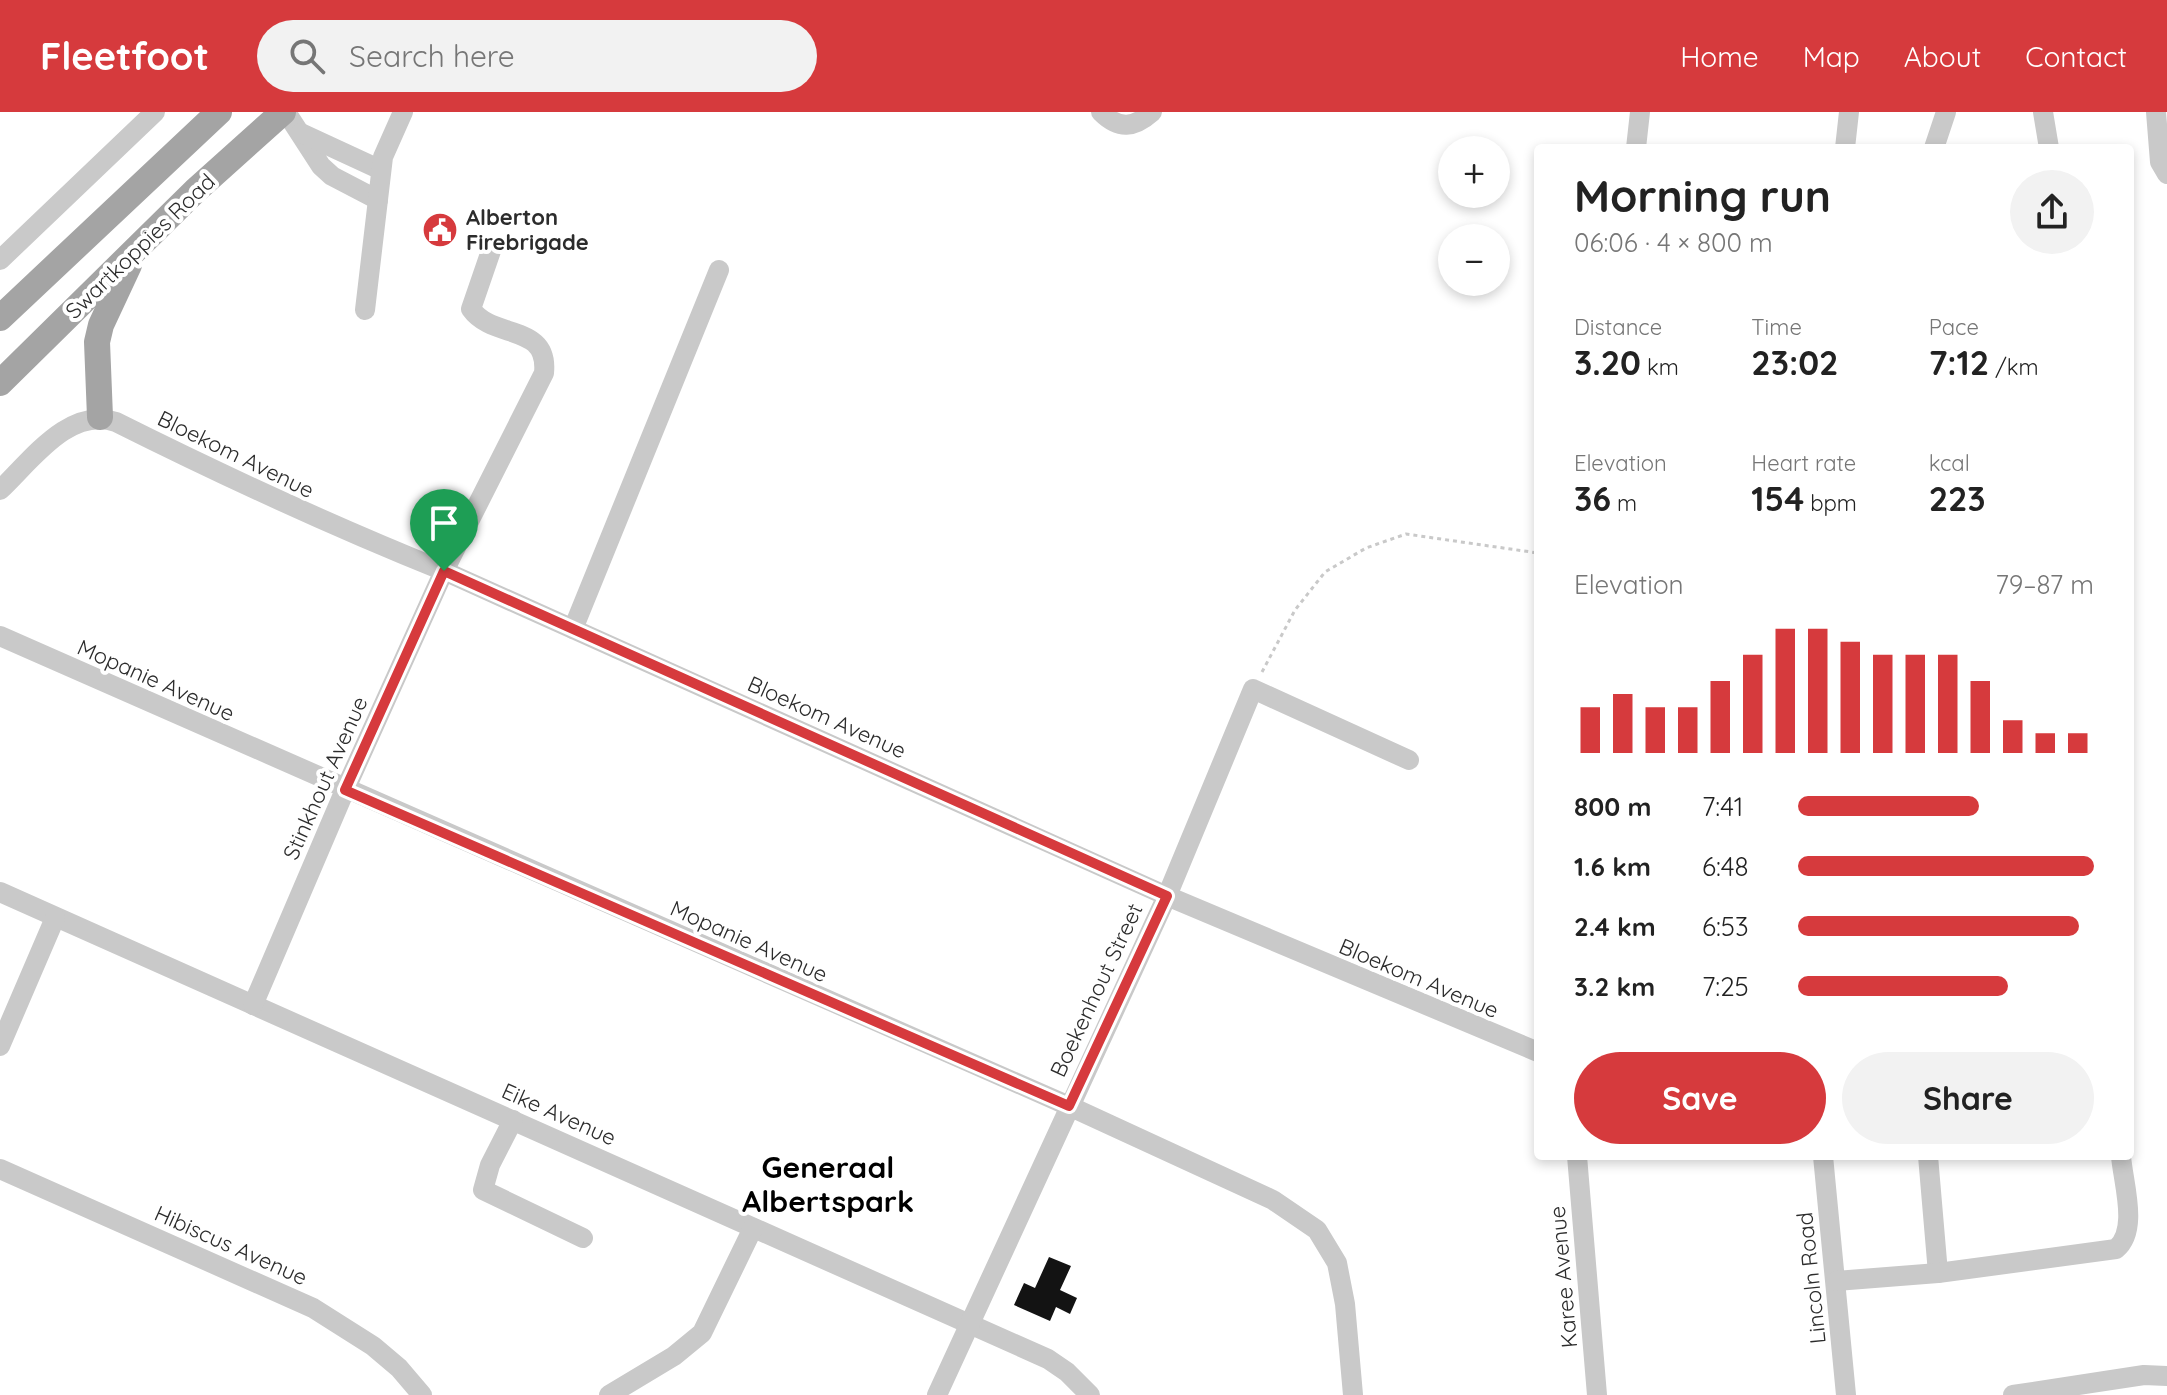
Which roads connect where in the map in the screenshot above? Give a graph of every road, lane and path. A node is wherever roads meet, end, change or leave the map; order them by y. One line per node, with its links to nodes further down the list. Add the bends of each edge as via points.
1 (155, 112): 22 (street)
2 (219, 112): 25 (main road, Swartkoppies Road)
3 (284, 112): 12 (street); 20 (main road, Swartkoppies Road)
4 (403, 112): 17 (street)
5 (1101, 112): 6 (street, via 1118,125 1131,126)
6 (1152, 112)
7 (1640, 112): 13 (street)
8 (1849, 112): 14 (street)
9 (1946, 112): 15 (street)
10 (2043, 112): 16 (street)
11 (2156, 112): 18 (street, via 2158,150)
12 (301, 133): 17 (street); 19 (street, via 332,176)
13 (1636, 144)
14 (1845, 144)
15 (1935, 144)
16 (2048, 144)
17 (381, 170): 19 (street)
18 (2167, 174)
19 (378, 200): 24 (street)
20 (140, 244): 26 (main road, Swartkoppies Road); 27 (main road, via 99,333)
21 (493, 245): 30 (street, Stinkhout Avenue, via 471,309 478,318 537,343 543,351 544,373)
22 (0, 260)
23 (719, 270): 31 (street)
24 (365, 310)
25 (0, 318)
26 (0, 383)
27 (100, 417): 28 (street, via 68,428); 30 (street, Bloekom Avenue, via 322,521)
28 (0, 490)
29 (1534, 552): 33 (path, via 1406,534 1366,548 1325,572 1295,610)
30 (444, 571): 31 (street, Bloekom Avenue); 35 (street, Stinkhout Avenue)
31 (573, 629): 37 (street, Bloekom Avenue)
32 (0, 636): 35 (street, Mopanie Avenue)
33 (1253, 689): 34 (street); 37 (street, Boekenhout Street)
34 (1409, 760)
35 (345, 790): 39 (street, Stinkhout Avenue); 42 (street, Mopanie Avenue)
36 (0, 892): 38 (street, Eike Avenue)
37 (1167, 896): 41 (street, Bloekom Avenue); 42 (street, Boekenhout Street)
38 (55, 918): 39 (street, Eike Avenue); 40 (street)
39 (253, 1005): 43 (street, Eike Avenue)
40 (0, 1046)
41 (1534, 1050)
42 (1069, 1106): 53 (street, Boekenhout Street); 59 (street, Mopanie Avenue, via 1273,1200 1317,1230 1337,1263)
43 (513, 1120): 49 (street, Eike Avenue); 50 (street, via 483,1190)
44 (1577, 1160): 60 (street, Karee Avenue)
45 (1823, 1160): 52 (street, Lincoln Road)
46 (1928, 1160): 51 (street)
47 (2121, 1160): 51 (street, via 2129,1230 2116,1249)
48 (0, 1169): 55 (street, Hibiscus Avenue, via 313,1308 373,1346)
49 (753, 1228): 53 (street, Eike Avenue); 56 (street, via 702,1333)
50 (583, 1238)
51 (1938, 1273): 52 (street)
52 (1836, 1281): 61 (street, Lincoln Road)
53 (971, 1326): 57 (street, Boekenhout Street); 58 (street, Eike Avenue, via 1048,1359)
54 (2167, 1376): 62 (street)
55 (422, 1395)
56 (609, 1395)
57 (937, 1395)
58 (1090, 1395)
59 (1353, 1395)
60 (1597, 1395)
61 (1846, 1395)
62 (2013, 1395)

